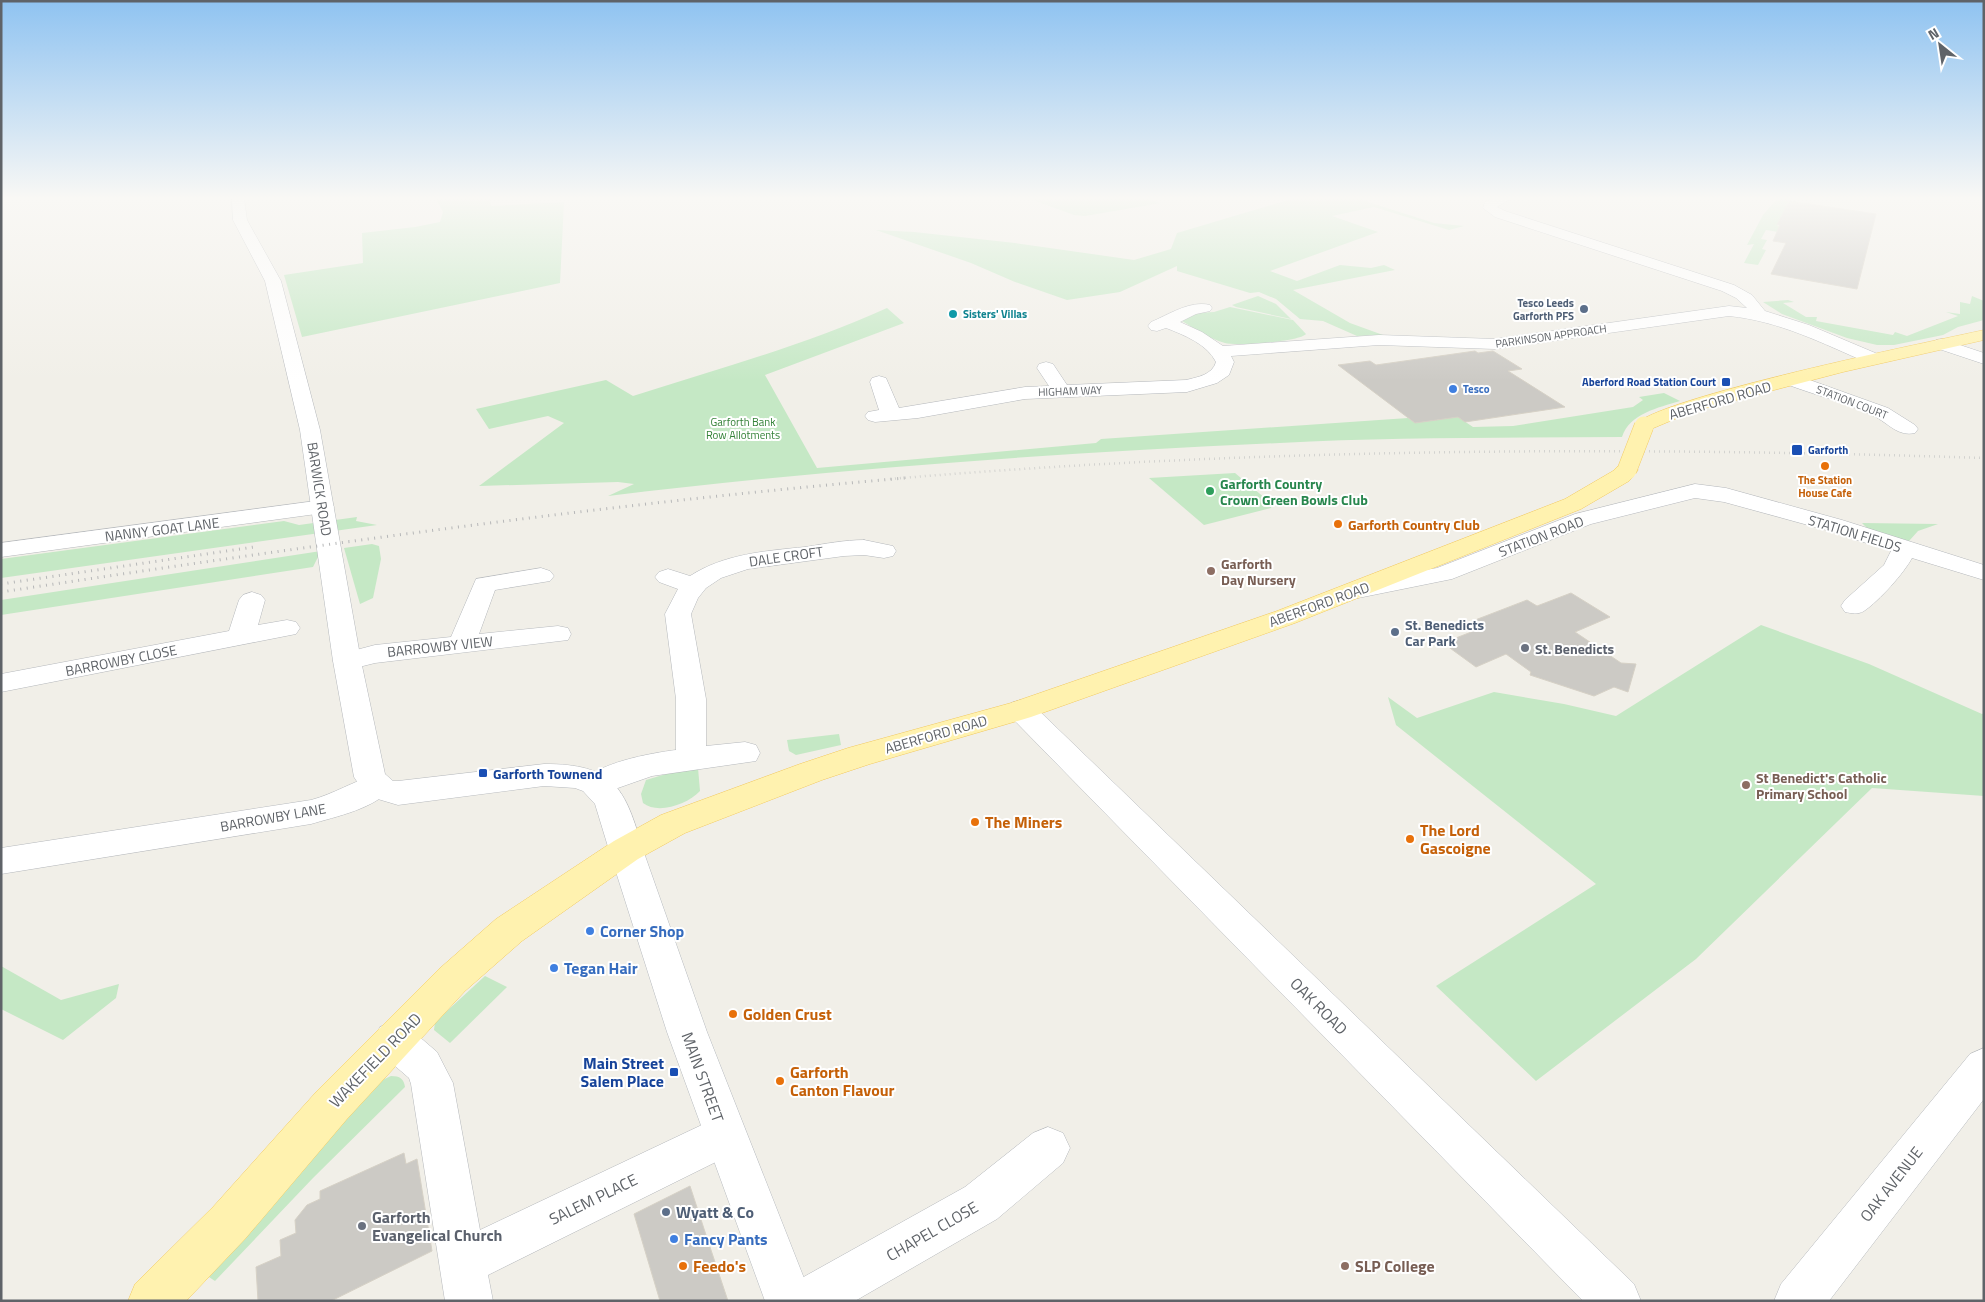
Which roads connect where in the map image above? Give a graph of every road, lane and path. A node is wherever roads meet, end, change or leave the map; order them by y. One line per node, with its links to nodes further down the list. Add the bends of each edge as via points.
1 (262, 260): 18 (street, BARWICK ROAD, via 273,281 310,430)
2 (1641, 260): 4 (street, via 1728,288 1743,296)
3 (1204, 308): 9 (street, via 1160,325 1199,336)
4 (1758, 314): 7 (street, PARKINSON APPROACH, via 1719,312 1496,344 1393,340); 10 (street, PARKINSON APPROACH)
5 (1312, 330): 7 (street)
6 (1984, 335): 8 (main road, ABERFORD ROAD)
7 (1328, 342): 9 (street, PARKINSON APPROACH)
8 (1942, 344): 10 (main road, ABERFORD ROAD); 11 (street)
9 (1218, 352): 15 (street, HIGHAM WAY, via 1225,359 1225,368 1215,377 1198,383 1163,388)
10 (1874, 359): 13 (main road, ABERFORD ROAD)
11 (1984, 359)
12 (1046, 368): 15 (street)
13 (1793, 380): 16 (street, STATION COURT, via 1918,429); 26 (main road, ABERFORD ROAD, bridge, via 1687,407 1658,418 1644,426 1627,470 1573,504)
14 (879, 382): 15 (street, HIGHAM WAY, via 883,415 1018,394)
15 (1060, 391)
16 (1881, 428)
17 (1726, 495): 19 (street, STATION FIELDS); 26 (street, STATION ROAD, via 1705,491 1675,495 1583,519 1443,574)
18 (323, 507): 20 (street, NANNY GOAT LANE); 33 (street, BARWICK ROAD)
19 (1904, 548): 22 (street, STATION FIELDS); 28 (street, via 1894,569)
20 (1, 550)
21 (884, 551): 25 (street, DALE CROFT, via 848,547 751,560 718,570)
22 (1984, 574)
23 (542, 576): 32 (street, via 485,584)
24 (668, 577): 25 (street)
25 (693, 586): 37 (street, DALE CROFT, via 680,604 678,614 691,699)
26 (1356, 590): 35 (main road, ABERFORD ROAD)
27 (252, 600): 31 (street)
28 (1854, 606)
29 (287, 628): 31 (street, BARROWBY CLOSE)
30 (545, 628): 32 (street, BARROWBY VIEW)
31 (241, 637): 34 (street, BARROWBY CLOSE)
32 (462, 644): 33 (street, BARROWBY VIEW, via 375,654)
33 (346, 661): 39 (street, BARWICK ROAD, via 370,777)
34 (1, 683)
35 (1021, 710): 40 (main road, ABERFORD ROAD, via 811,772 673,824); 49 (street, OAK ROAD)
36 (745, 753): 37 (street)
37 (692, 758): 38 (street, via 639,767)
38 (598, 784): 39 (street, via 563,774 412,793 386,792); 40 (street, via 612,808)
39 (376, 786): 41 (street, BARROWBY LANE, via 340,804 311,812)
40 (626, 850): 42 (main road, WAKEFIELD ROAD, via 509,930 452,980); 44 (street, MAIN STREET)
41 (1, 861)
42 (394, 1040): 46 (street, SALEM PLACE, via 423,1065 432,1083); 48 (main road, WAKEFIELD ROAD, via 332,1105 229,1224)
43 (1984, 1066): 50 (street, OAK AVENUE)
44 (725, 1135): 46 (street, SALEM PLACE); 47 (street, MAIN STREET)
45 (1048, 1148): 47 (street, CHAPEL CLOSE, via 981,1203)
46 (466, 1282)
47 (791, 1300)
48 (152, 1301)
49 (1618, 1301)
50 (1798, 1301)

